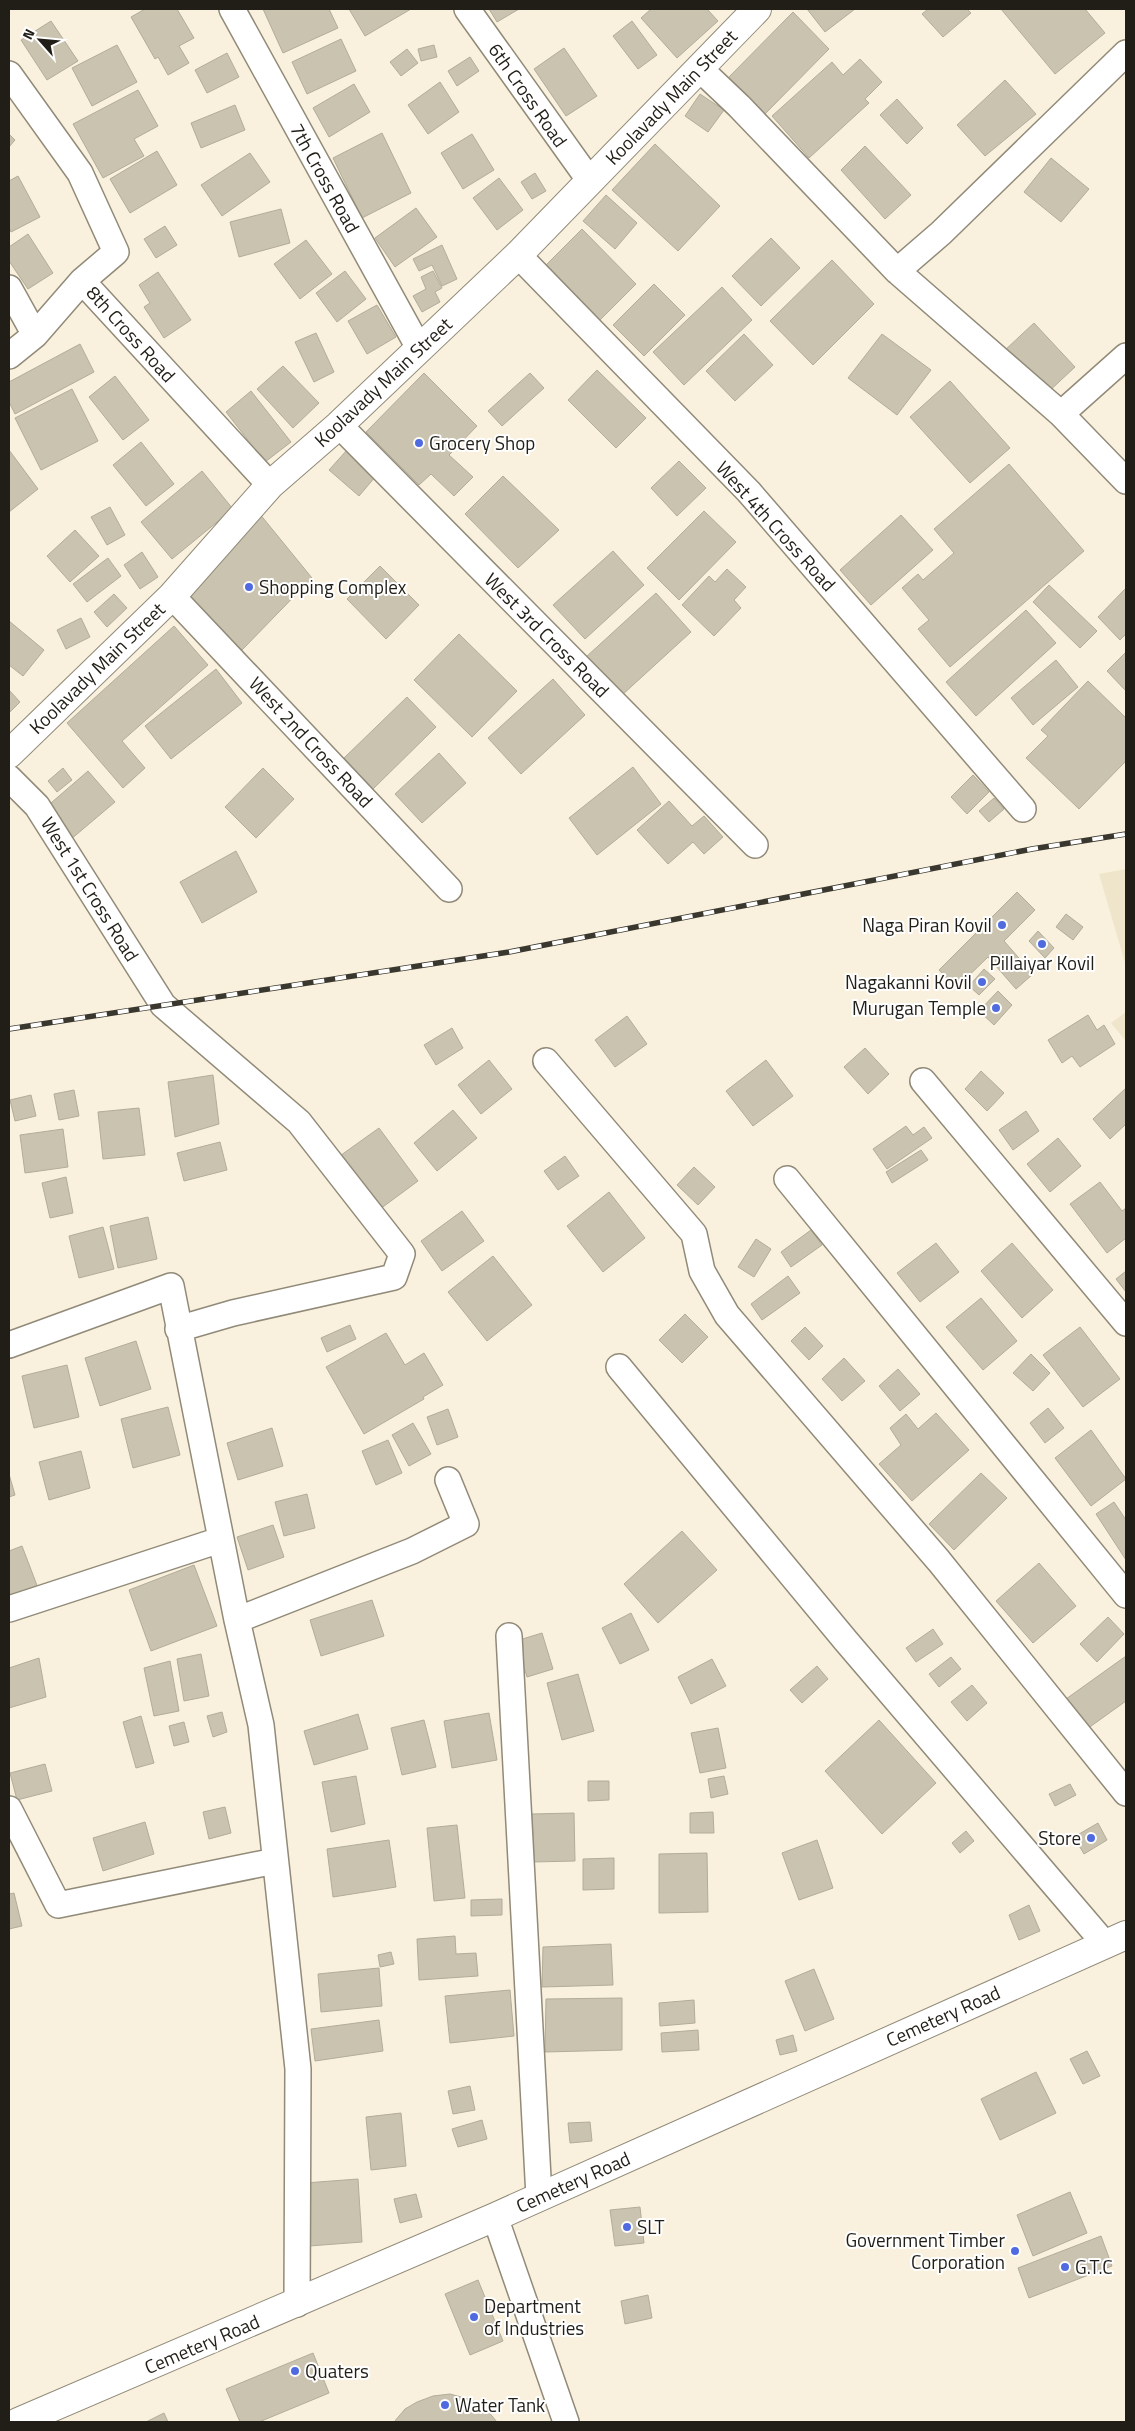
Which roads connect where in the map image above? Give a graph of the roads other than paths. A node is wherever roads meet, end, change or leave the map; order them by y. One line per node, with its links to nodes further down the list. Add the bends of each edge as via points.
1 (232, 9): 13 (street, 7th Cross Road)
2 (467, 9): 7 (street, 6th Cross Road)
3 (757, 9): 5 (main road, Koolavady Main Street)
4 (1126, 53): 9 (street)
5 (699, 68): 7 (main road, Koolavady Main Street); 9 (street)
6 (9, 74): 10 (street, 8th Cross Road, via 80,173 116,252)
7 (590, 181): 8 (main road, Koolavady Main Street)
8 (518, 255): 13 (main road, Koolavady Main Street); 23 (street, West 4th Cross Road, via 749,492)
9 (897, 271): 16 (street)
10 (82, 281): 12 (street); 19 (street, 8th Cross Road)
11 (9, 288): 12 (street)
12 (35, 335): 14 (street)
13 (419, 348): 17 (main road, Koolavady Main Street)
14 (9, 356)
15 (1126, 356): 16 (street)
16 (1061, 414): 18 (street)
17 (339, 425): 19 (main road, Koolavady Main Street); 24 (street, West 3rd Cross Road)
18 (1126, 481)
19 (270, 485): 20 (main road, Koolavady Main Street)
20 (172, 596): 21 (main road, Koolavady Main Street); 25 (street, West 2nd Cross Road)
21 (9, 754)
22 (9, 778): 30 (street, West 1st Cross Road, via 37,806 163,1005 299,1122 402,1254 394,1277 233,1313)
23 (1024, 809)
24 (755, 845)
25 (449, 889)
26 (546, 1061): 39 (street, via 694,1234 702,1270 728,1315 945,1568)
27 (923, 1081): 29 (street)
28 (787, 1179): 35 (street)
29 (1126, 1323)
30 (178, 1329): 31 (street, via 171,1286); 34 (street)
31 (9, 1345)
32 (619, 1367): 42 (street, via 846,1642)
33 (448, 1480): 37 (street, via 466,1524 412,1551)
34 (220, 1540): 36 (street); 37 (street)
35 (1126, 1595)
36 (9, 1610)
37 (236, 1620): 41 (street, via 261,1724)
38 (509, 1636): 43 (street)
39 (1126, 1793)
40 (9, 1809): 41 (street, via 58,1906)
41 (275, 1860): 45 (street, via 298,2069)
42 (1116, 1939): 43 (main road, Cemetery Road)
43 (539, 2197): 44 (main road, Cemetery Road)
44 (495, 2217): 45 (main road, Cemetery Road); 47 (street)
45 (297, 2304): 46 (main road, Cemetery Road)
46 (18, 2422)
47 (566, 2422)

